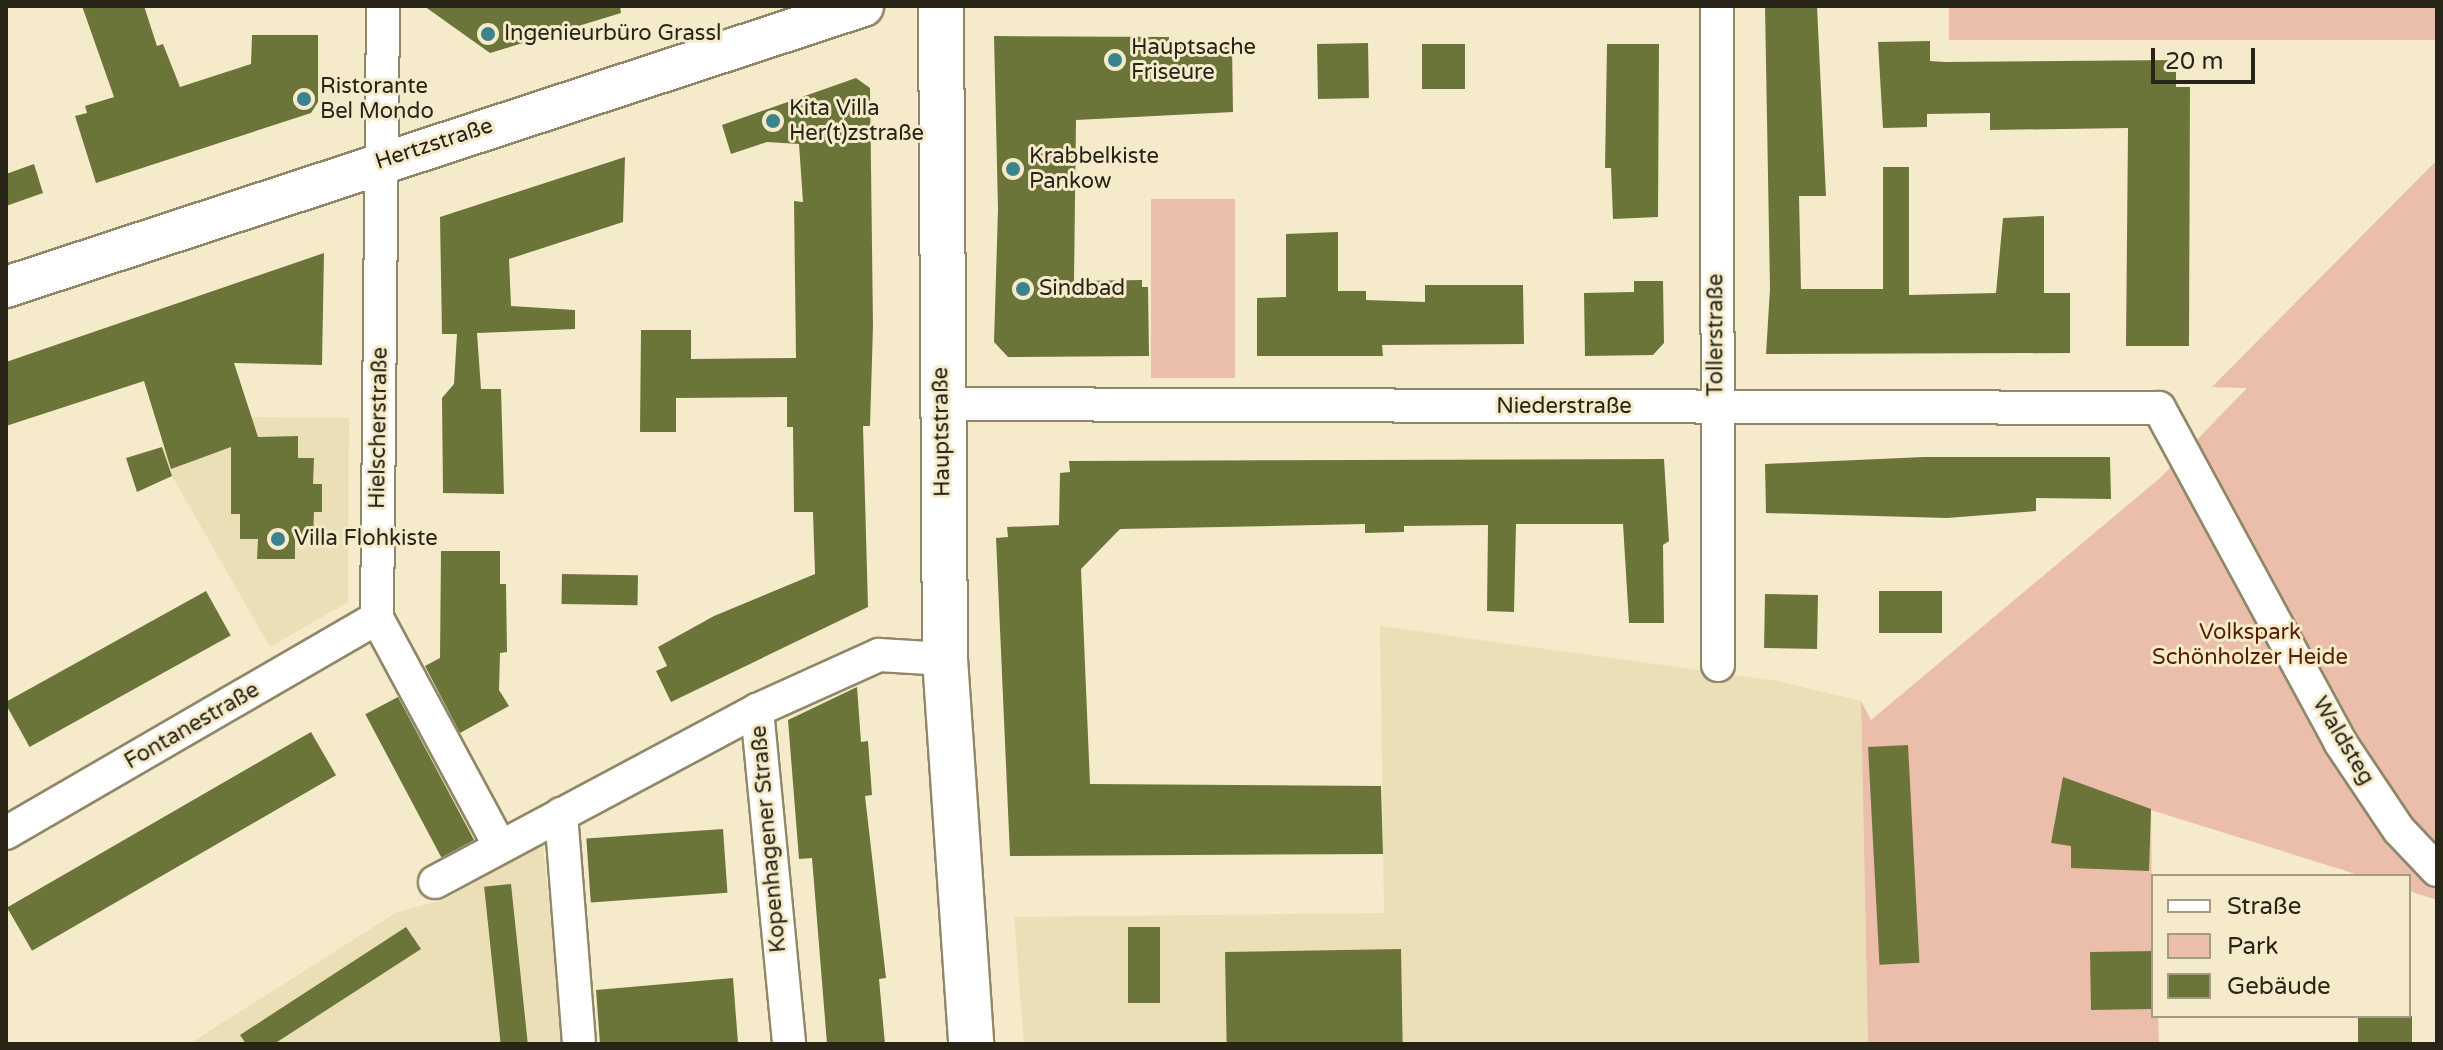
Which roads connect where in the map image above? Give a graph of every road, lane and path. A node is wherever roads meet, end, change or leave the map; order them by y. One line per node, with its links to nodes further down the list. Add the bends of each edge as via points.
1 (383, 6): 5 (street, Hielscherstraße)
2 (863, 6): 5 (street, Hertzstraße)
3 (941, 6): 7 (main road, Hauptstraße)
4 (1717, 6): 8 (street, Tollerstraße)
5 (381, 160): 6 (street, Hertzstraße); 10 (street, Hielscherstraße)
6 (6, 287)
7 (941, 404): 8 (street, Niederstraße); 11 (main road, Hauptstraße)
8 (1717, 406): 9 (street, Niederstraße, via 2159,408); 12 (street, Tollerstraße)
9 (2173, 431): 17 (street, Waldsteg, via 2340,742 2399,830)
10 (377, 618): 15 (street, Fontanestraße); 16 (street, Hielscherstraße)
11 (945, 659): 13 (street, via 879,655); 21 (main road)
12 (1718, 665)
13 (757, 710): 14 (street, Kopenhagener Straße); 20 (street, Kopenhagener Straße)
14 (561, 814): 16 (street); 19 (street)
15 (6, 833)
16 (500, 846): 18 (street)
17 (2437, 870)
18 (435, 882)
19 (579, 1044)
20 (789, 1044)
21 (971, 1044)

